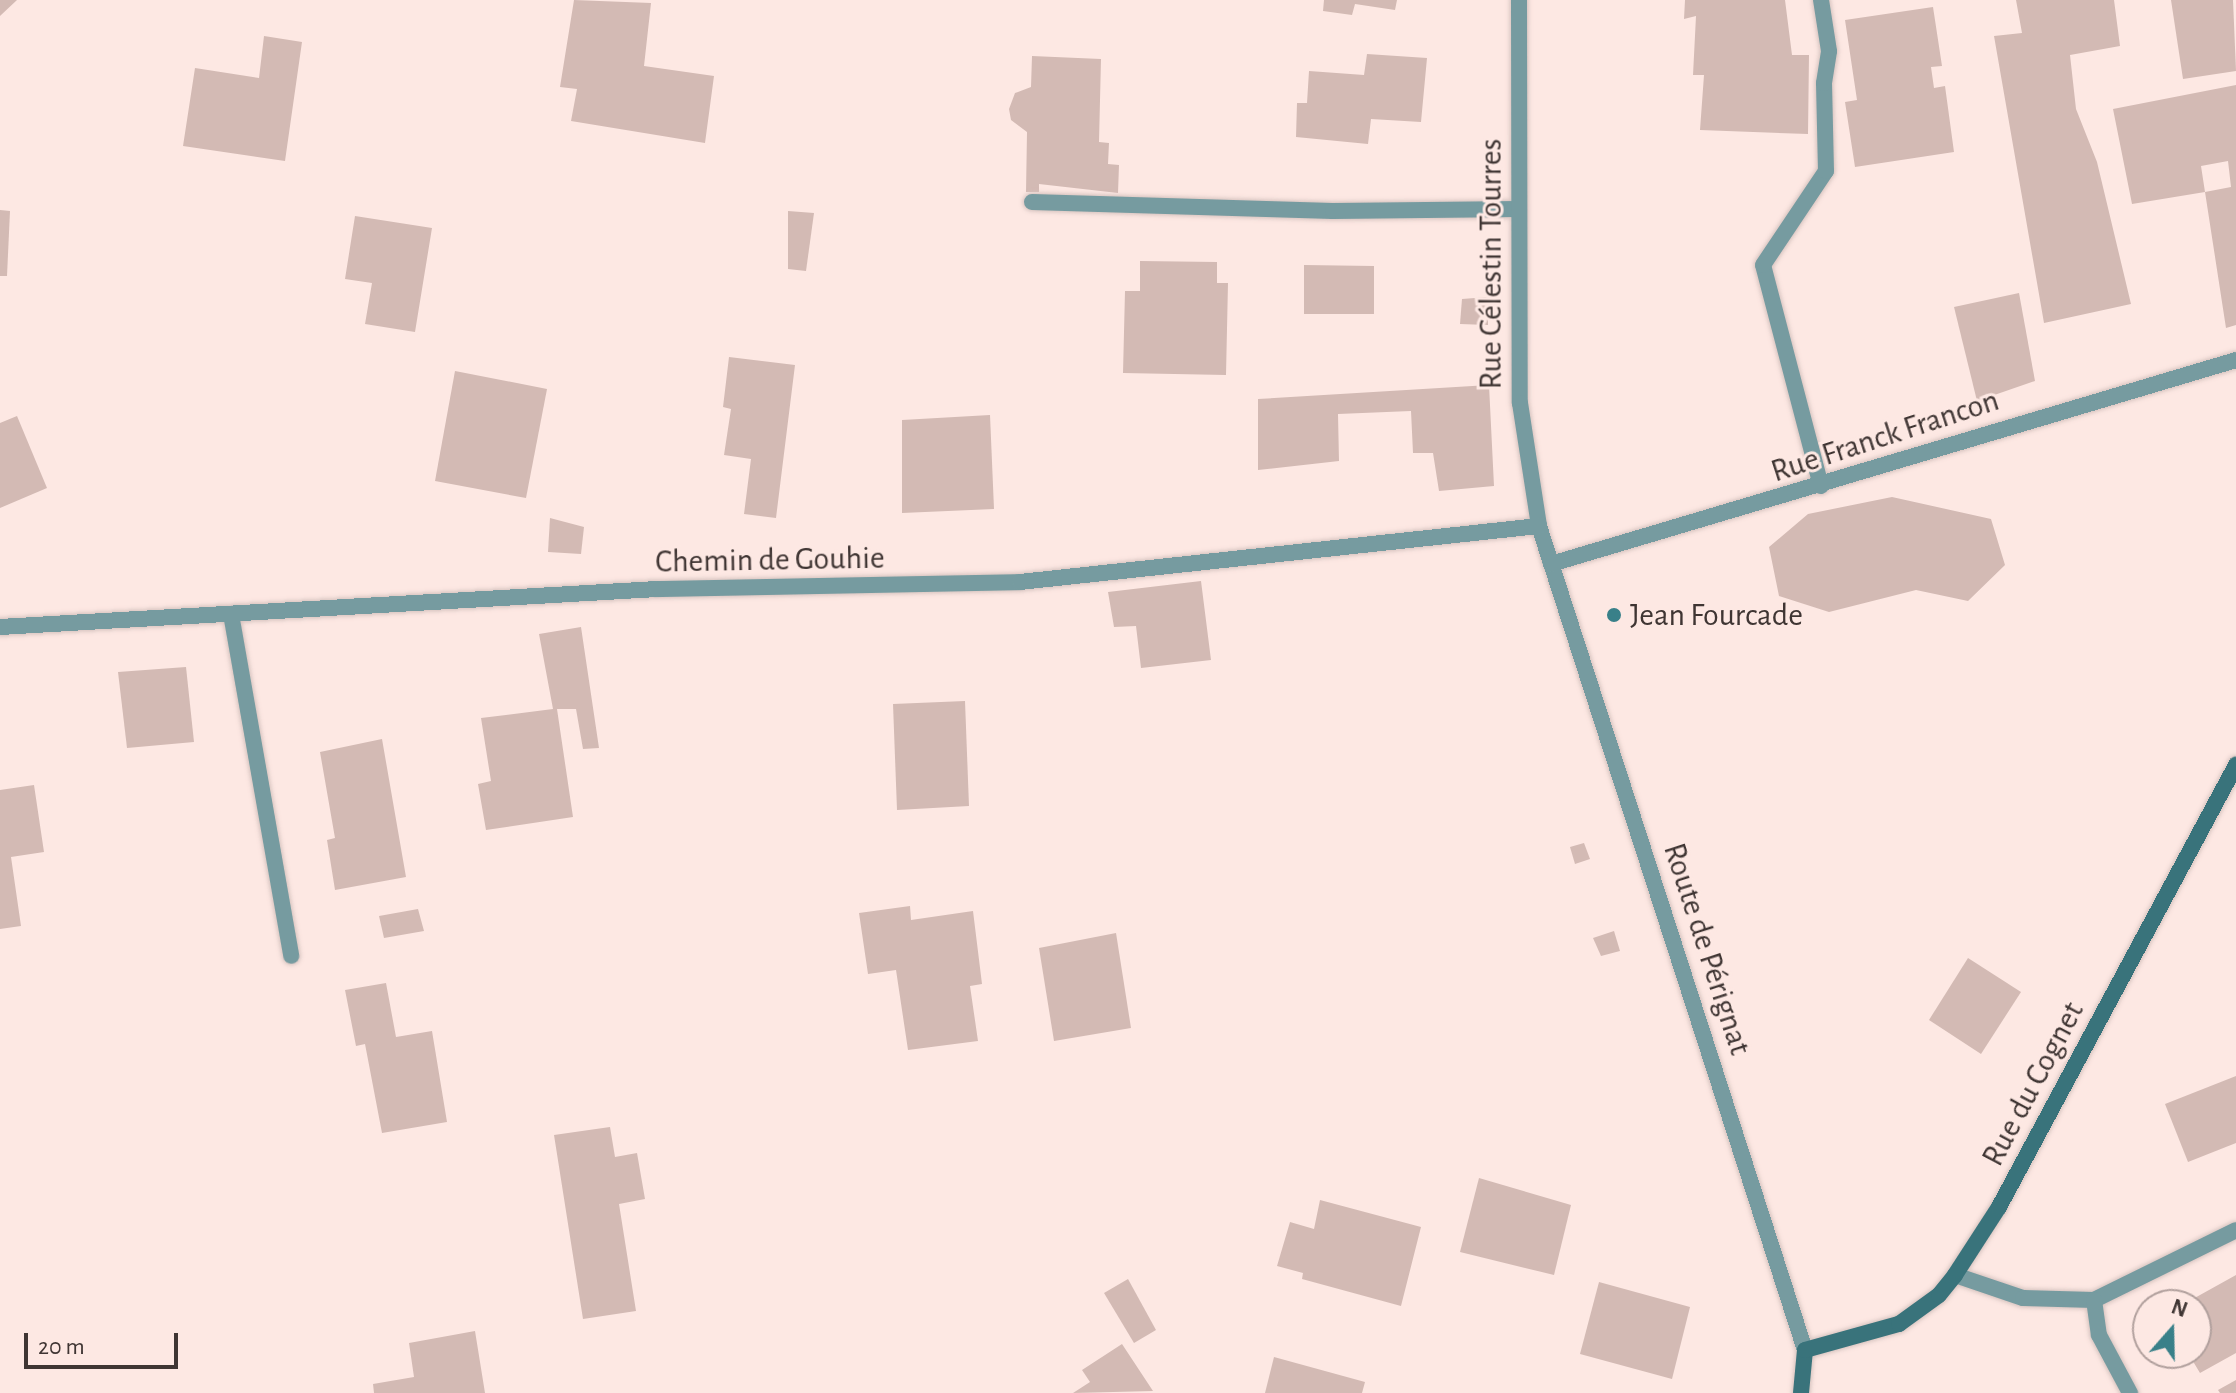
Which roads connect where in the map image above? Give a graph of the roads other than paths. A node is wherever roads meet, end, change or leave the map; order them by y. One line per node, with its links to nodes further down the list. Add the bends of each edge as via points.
1 (1519, 0): 4 (street, Rue Célestin Tourres)
2 (1821, 0): 6 (street, via 1829,51 1824,83 1826,171 1763,265)
3 (1032, 202): 4 (street, via 1333,211)
4 (1519, 209): 7 (street, Rue Célestin Tourres, via 1520,403)
5 (2236, 360): 6 (street, Rue Franck Francon)
6 (1821, 486): 8 (street, Rue Franck Francon)
7 (1539, 526): 8 (street, Route de Pérignat); 9 (street, Chemin de Gouhie, via 1020,582 657,589)
8 (1551, 564): 16 (street, Route de Pérignat)
9 (231, 614): 10 (street, Chemin de Gouhie); 12 (street)
10 (0, 627)
11 (2236, 765): 14 (street, Rue du Cognet, via 1999,1207)
12 (291, 956)
13 (2236, 1230): 15 (street)
14 (1955, 1275): 15 (street, via 2023,1298); 16 (street, Rue du Cognet, via 1939,1295 1899,1324)
15 (2094, 1300): 18 (street, via 2099,1335)
16 (1805, 1350): 17 (street, Route de Pérignat)
17 (1801, 1393)
18 (2130, 1393)

